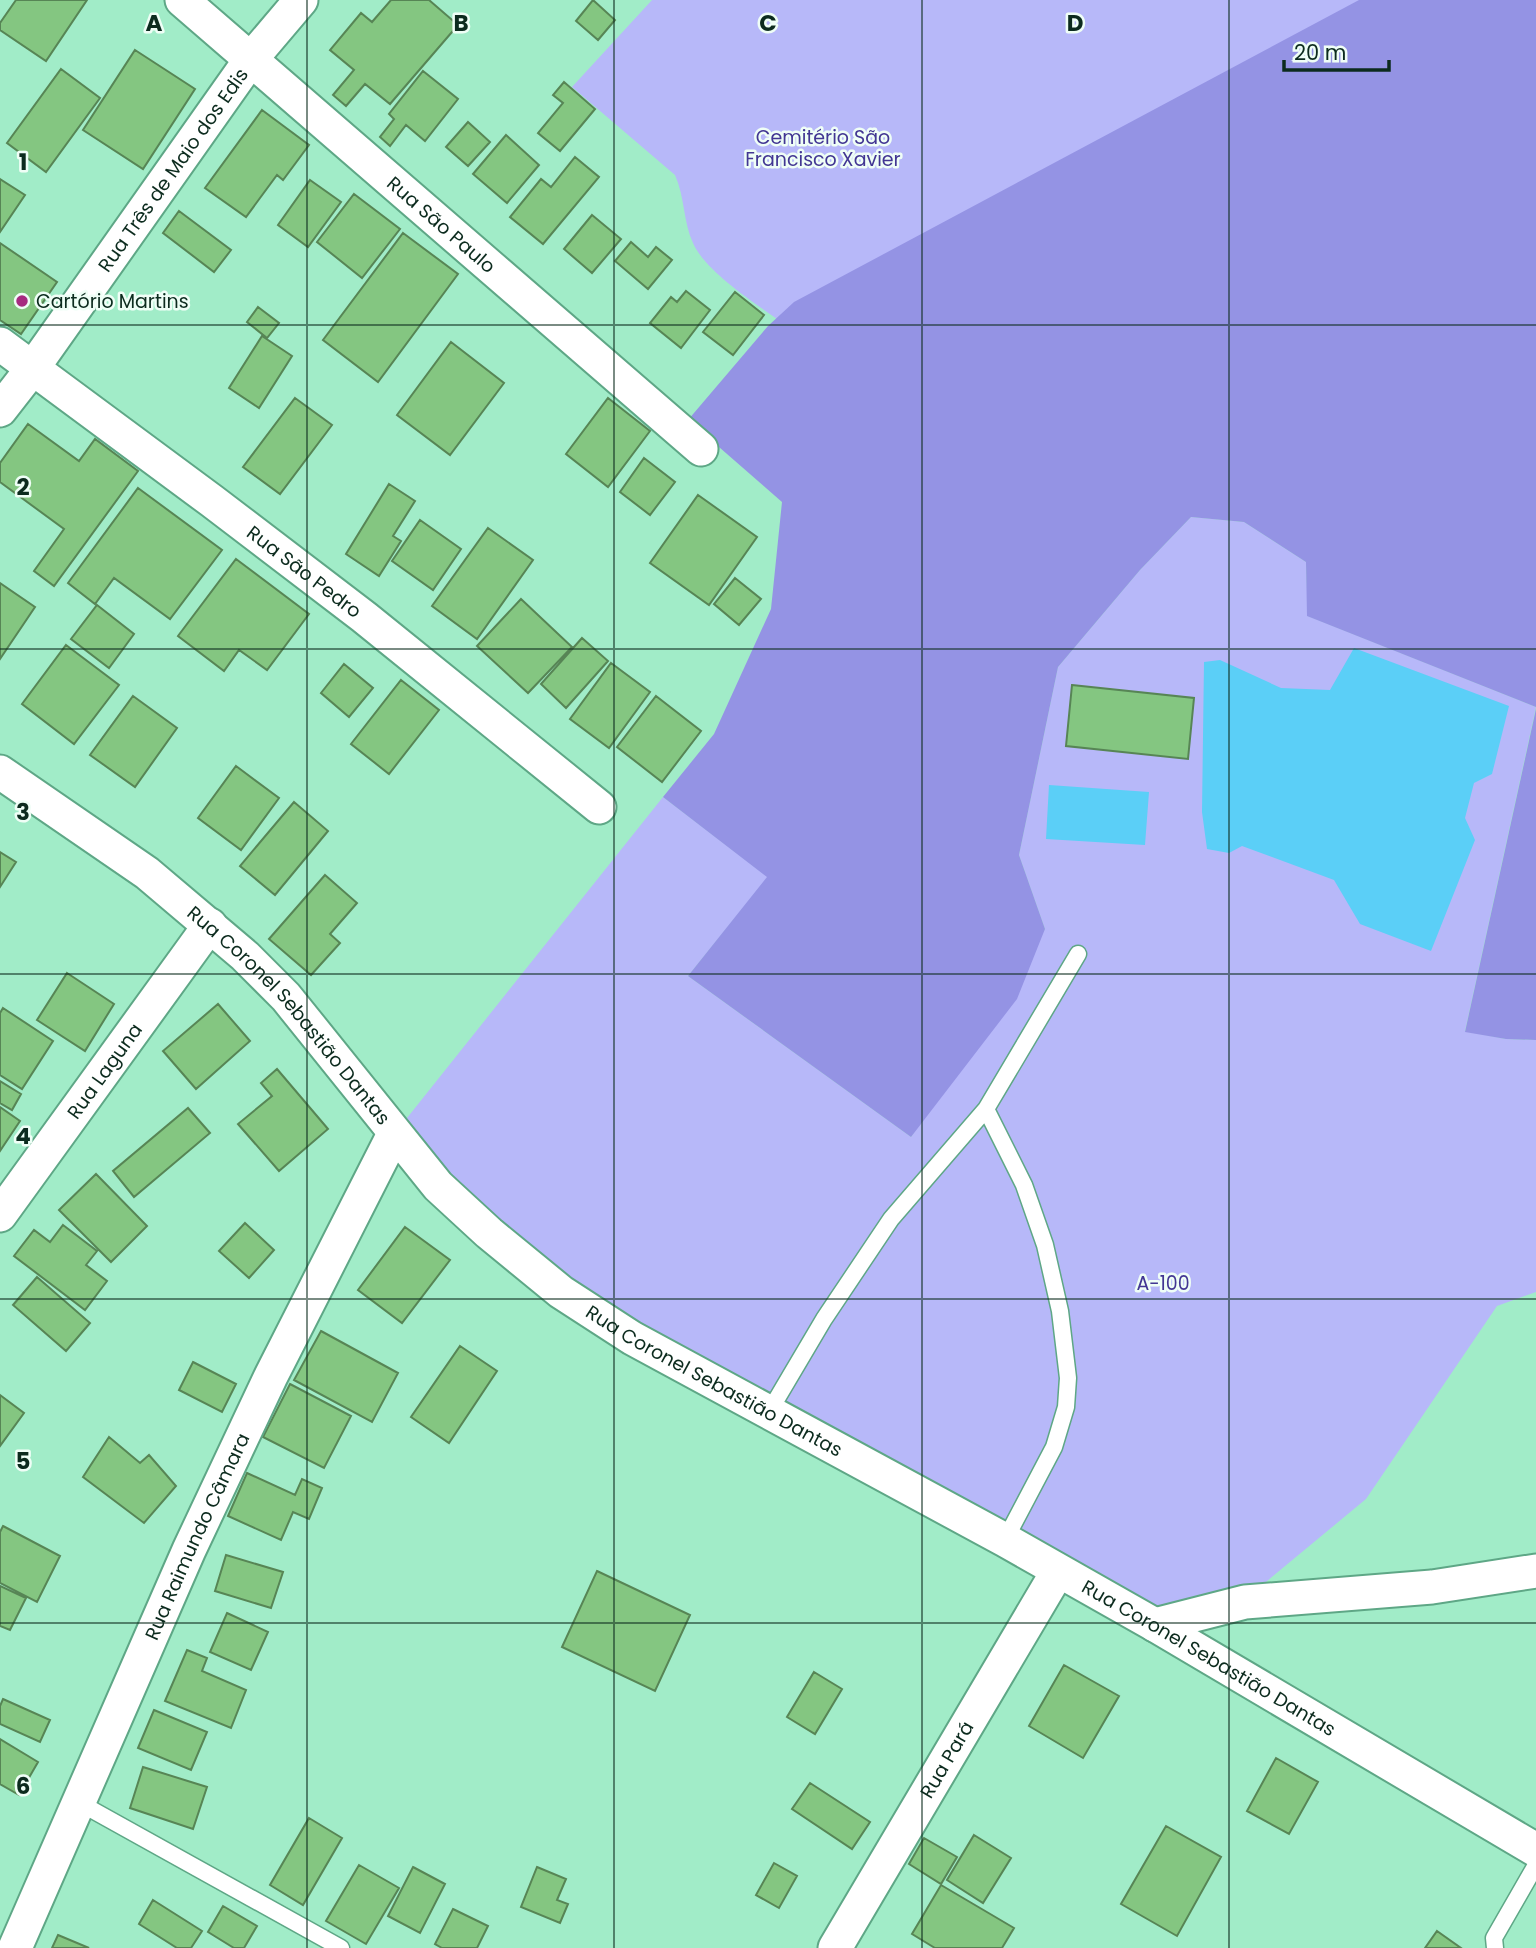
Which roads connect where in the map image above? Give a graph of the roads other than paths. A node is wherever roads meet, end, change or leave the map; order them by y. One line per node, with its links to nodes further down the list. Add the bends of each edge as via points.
1 (182, 0): 3 (street, Rua São Paulo)
2 (301, 0): 3 (street, Rua Três de Maio dos Edis)
3 (251, 59): 5 (street, Rua Três de Maio dos Edis); 7 (street, Rua São Paulo)
4 (0, 344): 5 (street, Rua São Pedro)
5 (32, 369): 6 (street, Rua Três de Maio dos Edis); 9 (street, Rua São Pedro, via 364,617)
6 (0, 410)
7 (701, 449)
8 (0, 772): 10 (street, Rua Coronel Sebastião Dantas, via 147,873)
9 (599, 807)
10 (210, 925): 13 (street, Rua Coronel Sebastião Dantas, via 286,997); 14 (street, Rua Laguna)
11 (1078, 954): 12 (lane)
12 (986, 1109): 15 (lane, via 891,1219); 16 (lane, via 1024,1185 1045,1245 1060,1311 1068,1378 1066,1407 1054,1447)
13 (394, 1134): 15 (street, Rua Coronel Sebastião Dantas, via 438,1186 561,1292 632,1338); 20 (street, Rua Raimundo Câmara, via 271,1376)
14 (0, 1214)
15 (769, 1412): 16 (street, Rua Coronel Sebastião Dantas)
16 (1005, 1540): 17 (street, Rua Coronel Sebastião Dantas)
17 (1058, 1571): 19 (street, Rua Coronel Sebastião Dantas); 25 (street, Rua Pará)
18 (1536, 1571): 19 (street, via 1432,1587 1245,1602)
19 (1155, 1626): 21 (street, Rua Coronel Sebastião Dantas)
20 (78, 1802): 23 (street, Rua Raimundo Câmara); 24 (lane)
21 (1536, 1850)
22 (1536, 1866): 26 (lane, via 1494,1938)
23 (15, 1948)
24 (341, 1948)
25 (835, 1948)
26 (1495, 1948)

